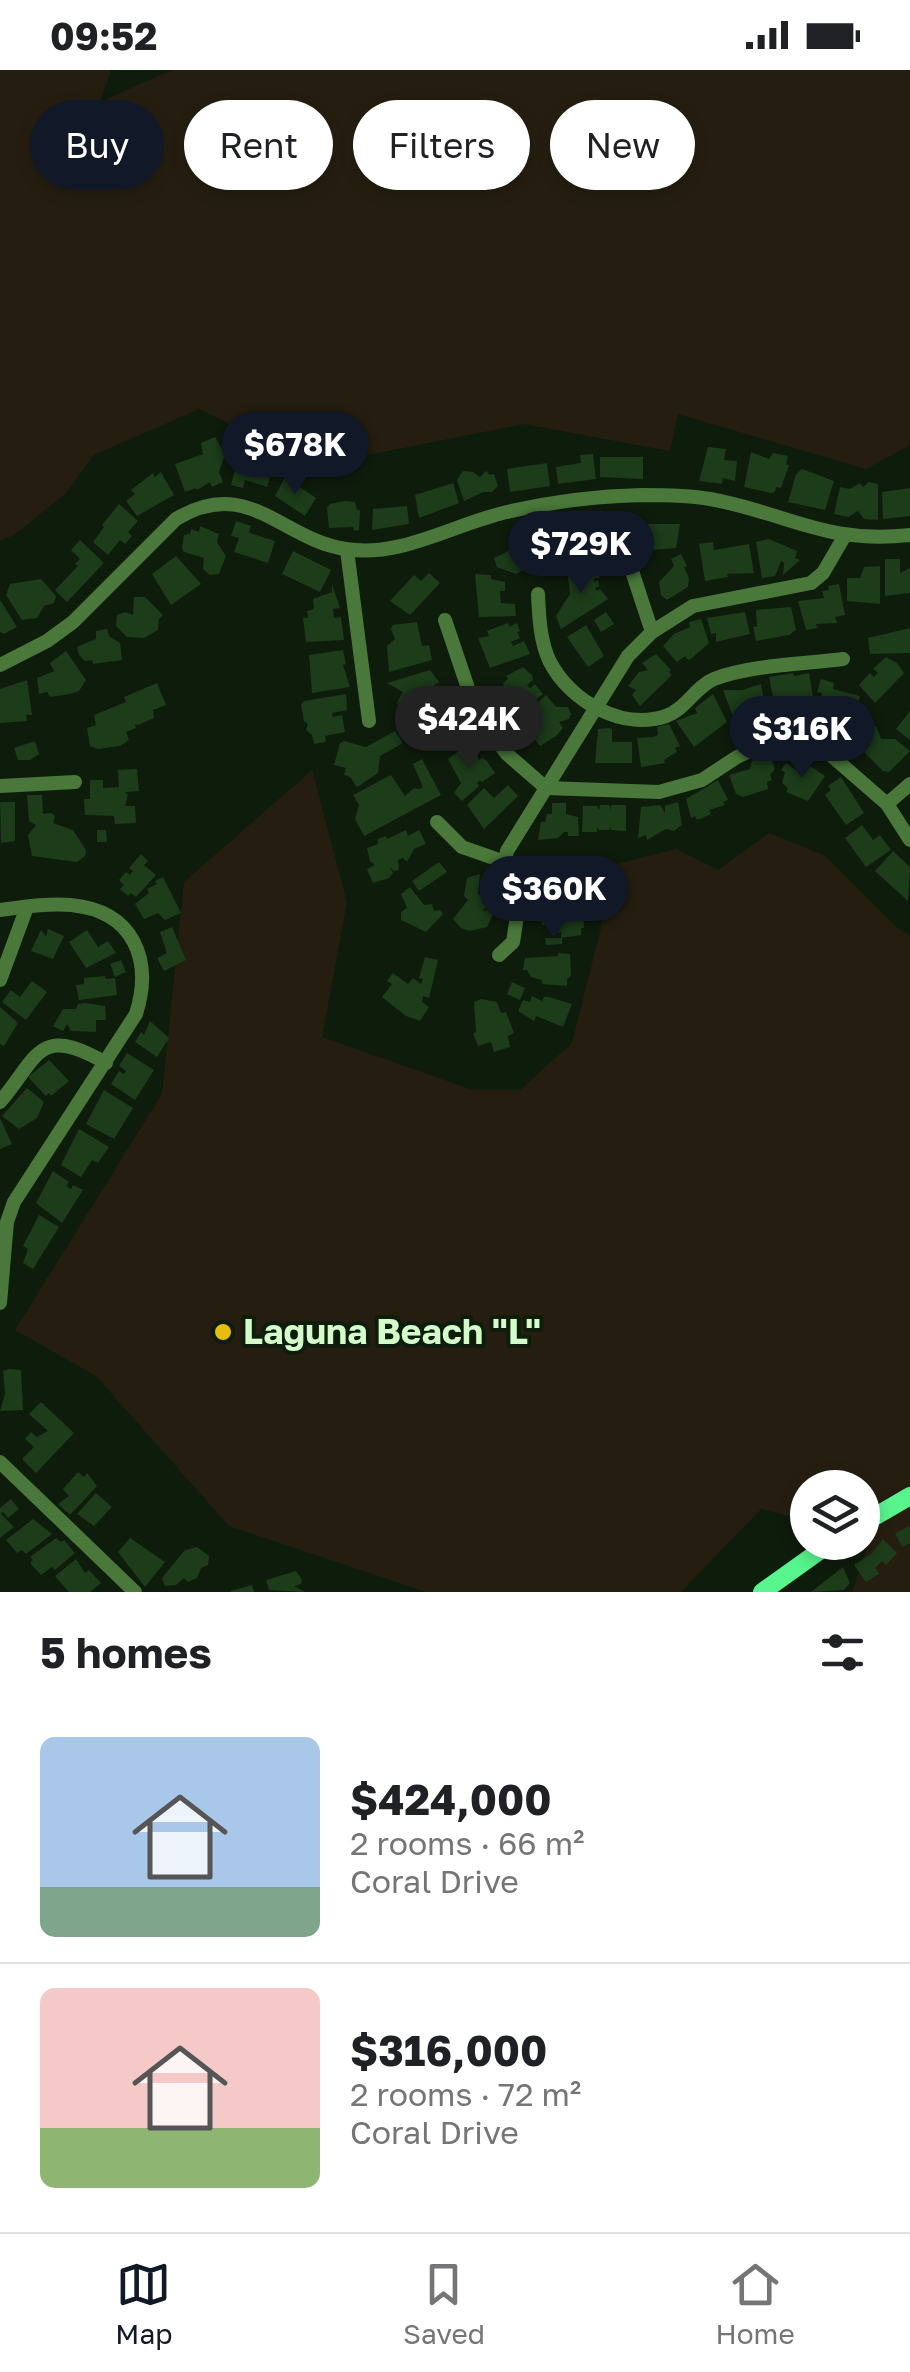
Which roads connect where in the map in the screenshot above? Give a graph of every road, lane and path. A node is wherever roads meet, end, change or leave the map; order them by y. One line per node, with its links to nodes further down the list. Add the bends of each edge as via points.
1 (910, 535): 2 (street)
2 (844, 536): 3 (street, via 714,500 643,495 508,512 394,549); 7 (street, via 811,583 692,606)
3 (347, 550): 9 (street, via 231,503 192,509 73,622); 11 (street)
4 (632, 571): 7 (street)
5 (538, 594): 10 (street, via 550,662)
6 (445, 620): 15 (street, via 476,712)
7 (652, 632): 10 (street, via 628,656)
8 (843, 659): 10 (street, via 716,678 666,716 626,719)
9 (0, 665)
10 (597, 710): 15 (street)
11 (369, 721)
12 (75, 782): 14 (street)
13 (910, 784): 16 (street)
14 (0, 786)
15 (546, 788): 16 (street, via 659,792 702,780 775,739 825,750); 19 (street)
16 (887, 804): 18 (street)
17 (437, 822): 19 (street, via 462,846)
18 (910, 840)
19 (505, 862): 22 (street, via 518,910 514,942)
20 (26, 907): 21 (street); 23 (street); 24 (street, via 93,909 111,917 138,946 143,992)
21 (0, 910)
22 (499, 955)
23 (0, 980)
24 (106, 1064): 25 (street, via 83,1050 45,1048); 26 (street)
25 (0, 1102)
26 (7, 1200): 27 (street)
27 (0, 1303)
28 (0, 1462): 32 (street)
29 (910, 1496): 30 (main road)
30 (880, 1514)
31 (807, 1560): 33 (main road)
32 (135, 1592)
33 (762, 1592)

